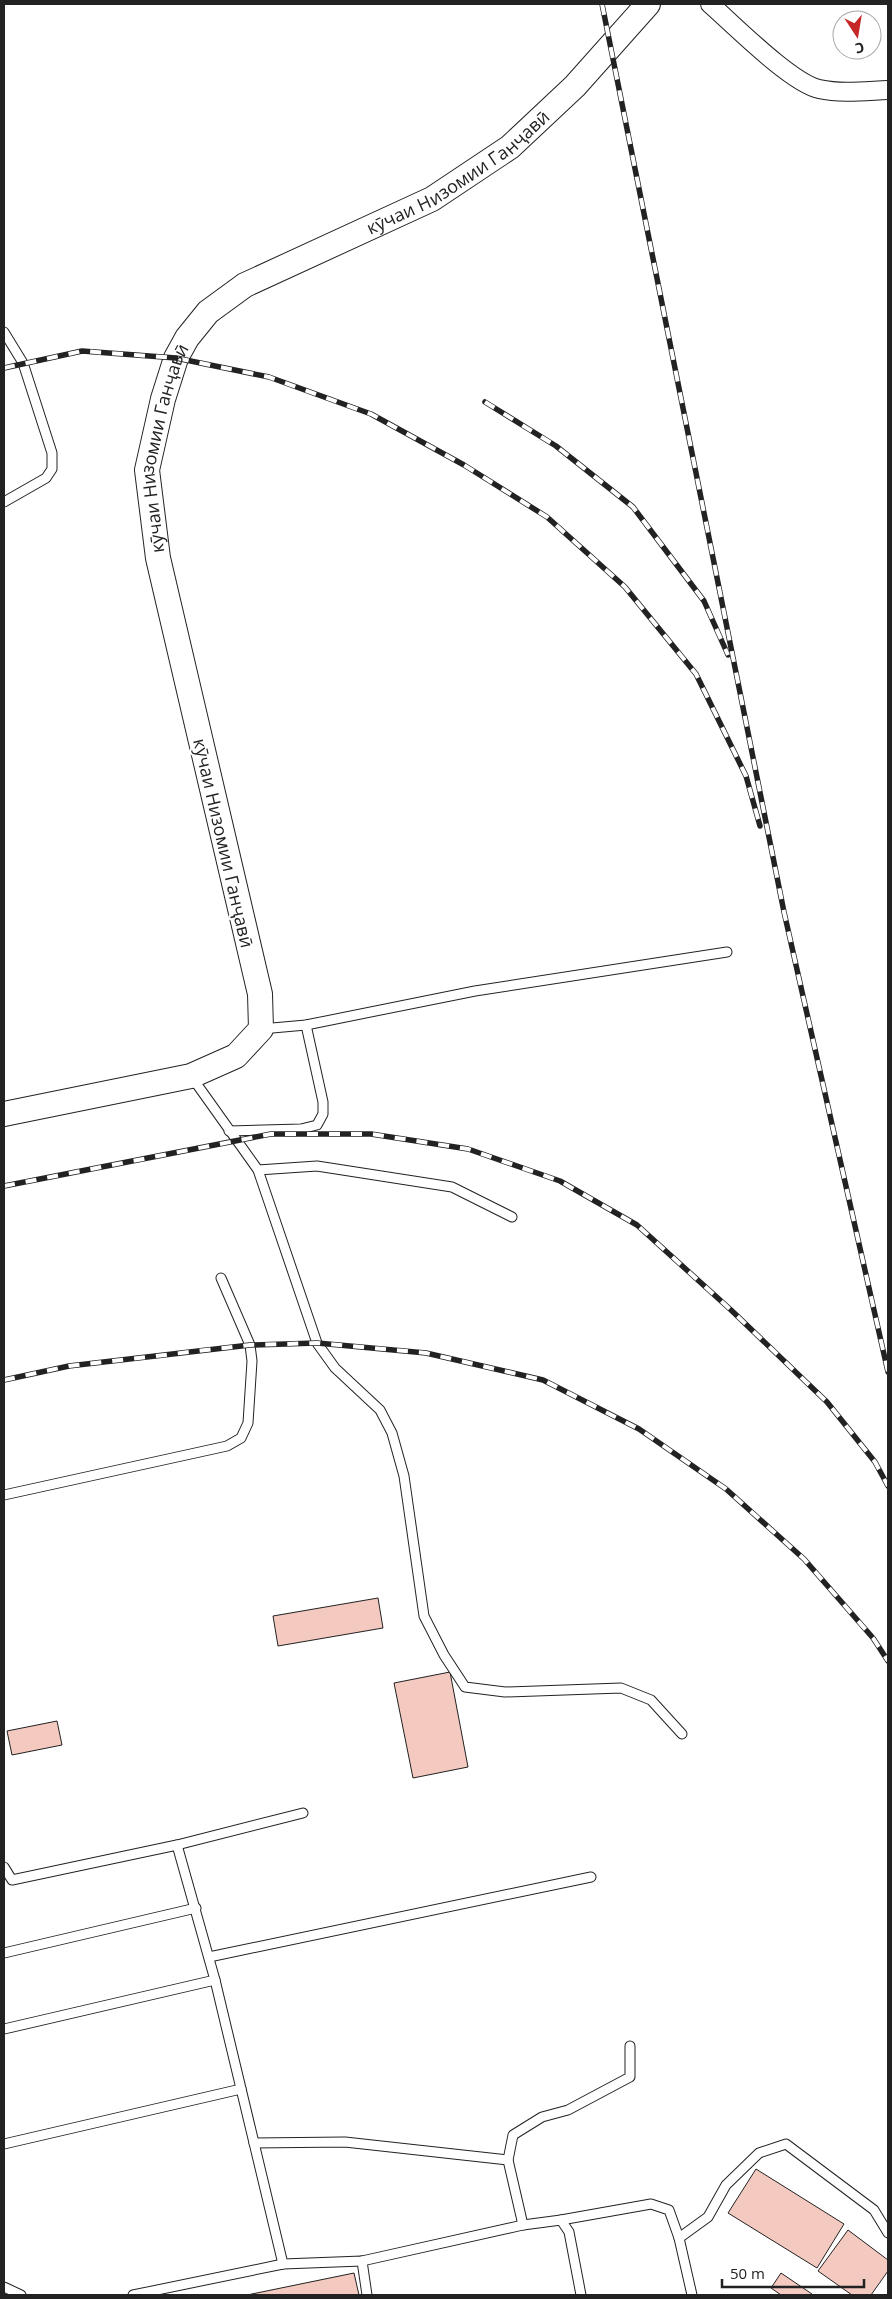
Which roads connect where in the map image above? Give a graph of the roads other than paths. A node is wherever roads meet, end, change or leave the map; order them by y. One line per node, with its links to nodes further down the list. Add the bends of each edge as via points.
1 (648, 4): 8 (main road, кӯчаи Низомии Ганҷавӣ, via 576,86 510,147 432,199 244,285 208,312 176,358 147,470 158,558 260,994)
2 (710, 4): 3 (street, via 790,74 817,89 842,92)
3 (888, 90)
4 (4, 332): 5 (lane, via 23,364 52,453 52,469 46,478)
5 (4, 502)
6 (727, 952): 7 (lane, via 475,991)
7 (306, 1025): 8 (lane); 11 (lane, via 323,1102 323,1114 317,1125 301,1129)
8 (261, 1029): 9 (main road, via 236,1056)
9 (191, 1076): 10 (main road); 11 (lane)
10 (4, 1114)
11 (229, 1131): 12 (lane)
12 (258, 1170): 13 (lane, via 317,1166 452,1187); 16 (lane, via 318,1343 335,1368 380,1410 392,1432 404,1476 424,1616 444,1655 466,1687 506,1692 621,1688 650,1700)
13 (512, 1216)
14 (221, 1278): 15 (lane, via 250,1344 248,1423 241,1438 227,1446)
15 (4, 1495)
16 (682, 1734)
17 (303, 1813): 18 (lane)
18 (177, 1845): 21 (lane); 22 (lane)
19 (4, 1867): 21 (lane)
20 (590, 1878): 24 (lane)
21 (8, 1881)
22 (196, 1908): 23 (lane); 24 (lane)
23 (4, 1953)
24 (209, 1957): 25 (lane)
25 (215, 1980): 26 (lane); 28 (lane)
26 (4, 2029)
27 (630, 2046): 31 (lane, via 630,2077 513,2135)
28 (241, 2090): 29 (lane); 30 (lane)
29 (254, 2143): 31 (lane, via 345,2142); 37 (lane)
30 (4, 2144)
31 (508, 2160): 33 (lane)
32 (561, 2220): 33 (lane); 35 (lane, via 651,2204 668,2210); 42 (lane, via 569,2232)
33 (523, 2225): 36 (lane)
34 (888, 2232): 35 (lane, via 874,2210 786,2144 759,2153 726,2185 708,2217)
35 (679, 2238): 43 (lane)
36 (362, 2261): 37 (lane); 41 (lane)
37 (284, 2264): 40 (lane)
38 (4, 2288): 39 (lane)
39 (21, 2295)
40 (134, 2295)
41 (367, 2295)
42 (582, 2295)
43 (692, 2295)

